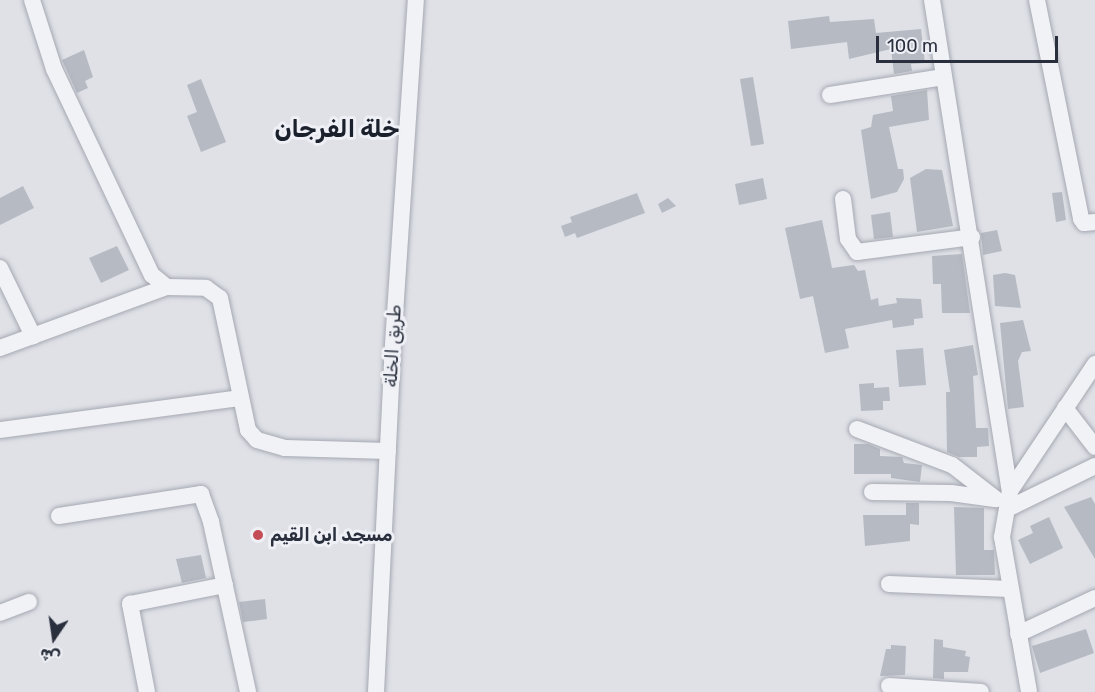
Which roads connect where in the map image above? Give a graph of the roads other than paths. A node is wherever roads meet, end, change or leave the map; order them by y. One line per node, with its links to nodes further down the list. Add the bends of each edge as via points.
1 (32, 0): 11 (street, via 54,69 152,275)
2 (416, 0): 20 (street, طريق الخلة)
3 (933, 0): 5 (street)
4 (1037, 0): 8 (street, via 1078,210 1084,223)
5 (944, 77): 6 (street); 9 (street)
6 (830, 95)
7 (843, 199): 9 (street, via 848,239 857,252)
8 (1095, 222)
9 (972, 237): 23 (street)
10 (0, 268): 12 (street)
11 (167, 287): 12 (street); 15 (street, via 206,288 219,298)
12 (33, 336): 13 (street)
13 (0, 348)
14 (1095, 364): 16 (street)
15 (239, 398): 17 (street); 20 (street, via 248,430 257,440 305,450)
16 (1065, 408): 19 (street); 23 (street)
17 (1, 429)
18 (857, 429): 23 (street, via 952,465)
19 (1095, 447)
20 (388, 451): 35 (street, طريق الخلة)
21 (1095, 466): 23 (street)
22 (872, 492): 23 (street, via 951,493)
23 (1005, 500): 27 (street, via 1002,537)
24 (59, 516): 26 (street, via 201,494)
25 (889, 584): 27 (street)
26 (225, 585): 33 (street, via 130,604); 34 (street)
27 (1010, 590): 31 (street)
28 (1095, 598): 31 (street)
29 (29, 602): 30 (street)
30 (0, 613)
31 (1018, 634): 37 (street)
32 (889, 686): 36 (street)
33 (147, 692)
34 (248, 692)
35 (376, 692)
36 (981, 692)
37 (1029, 692)

